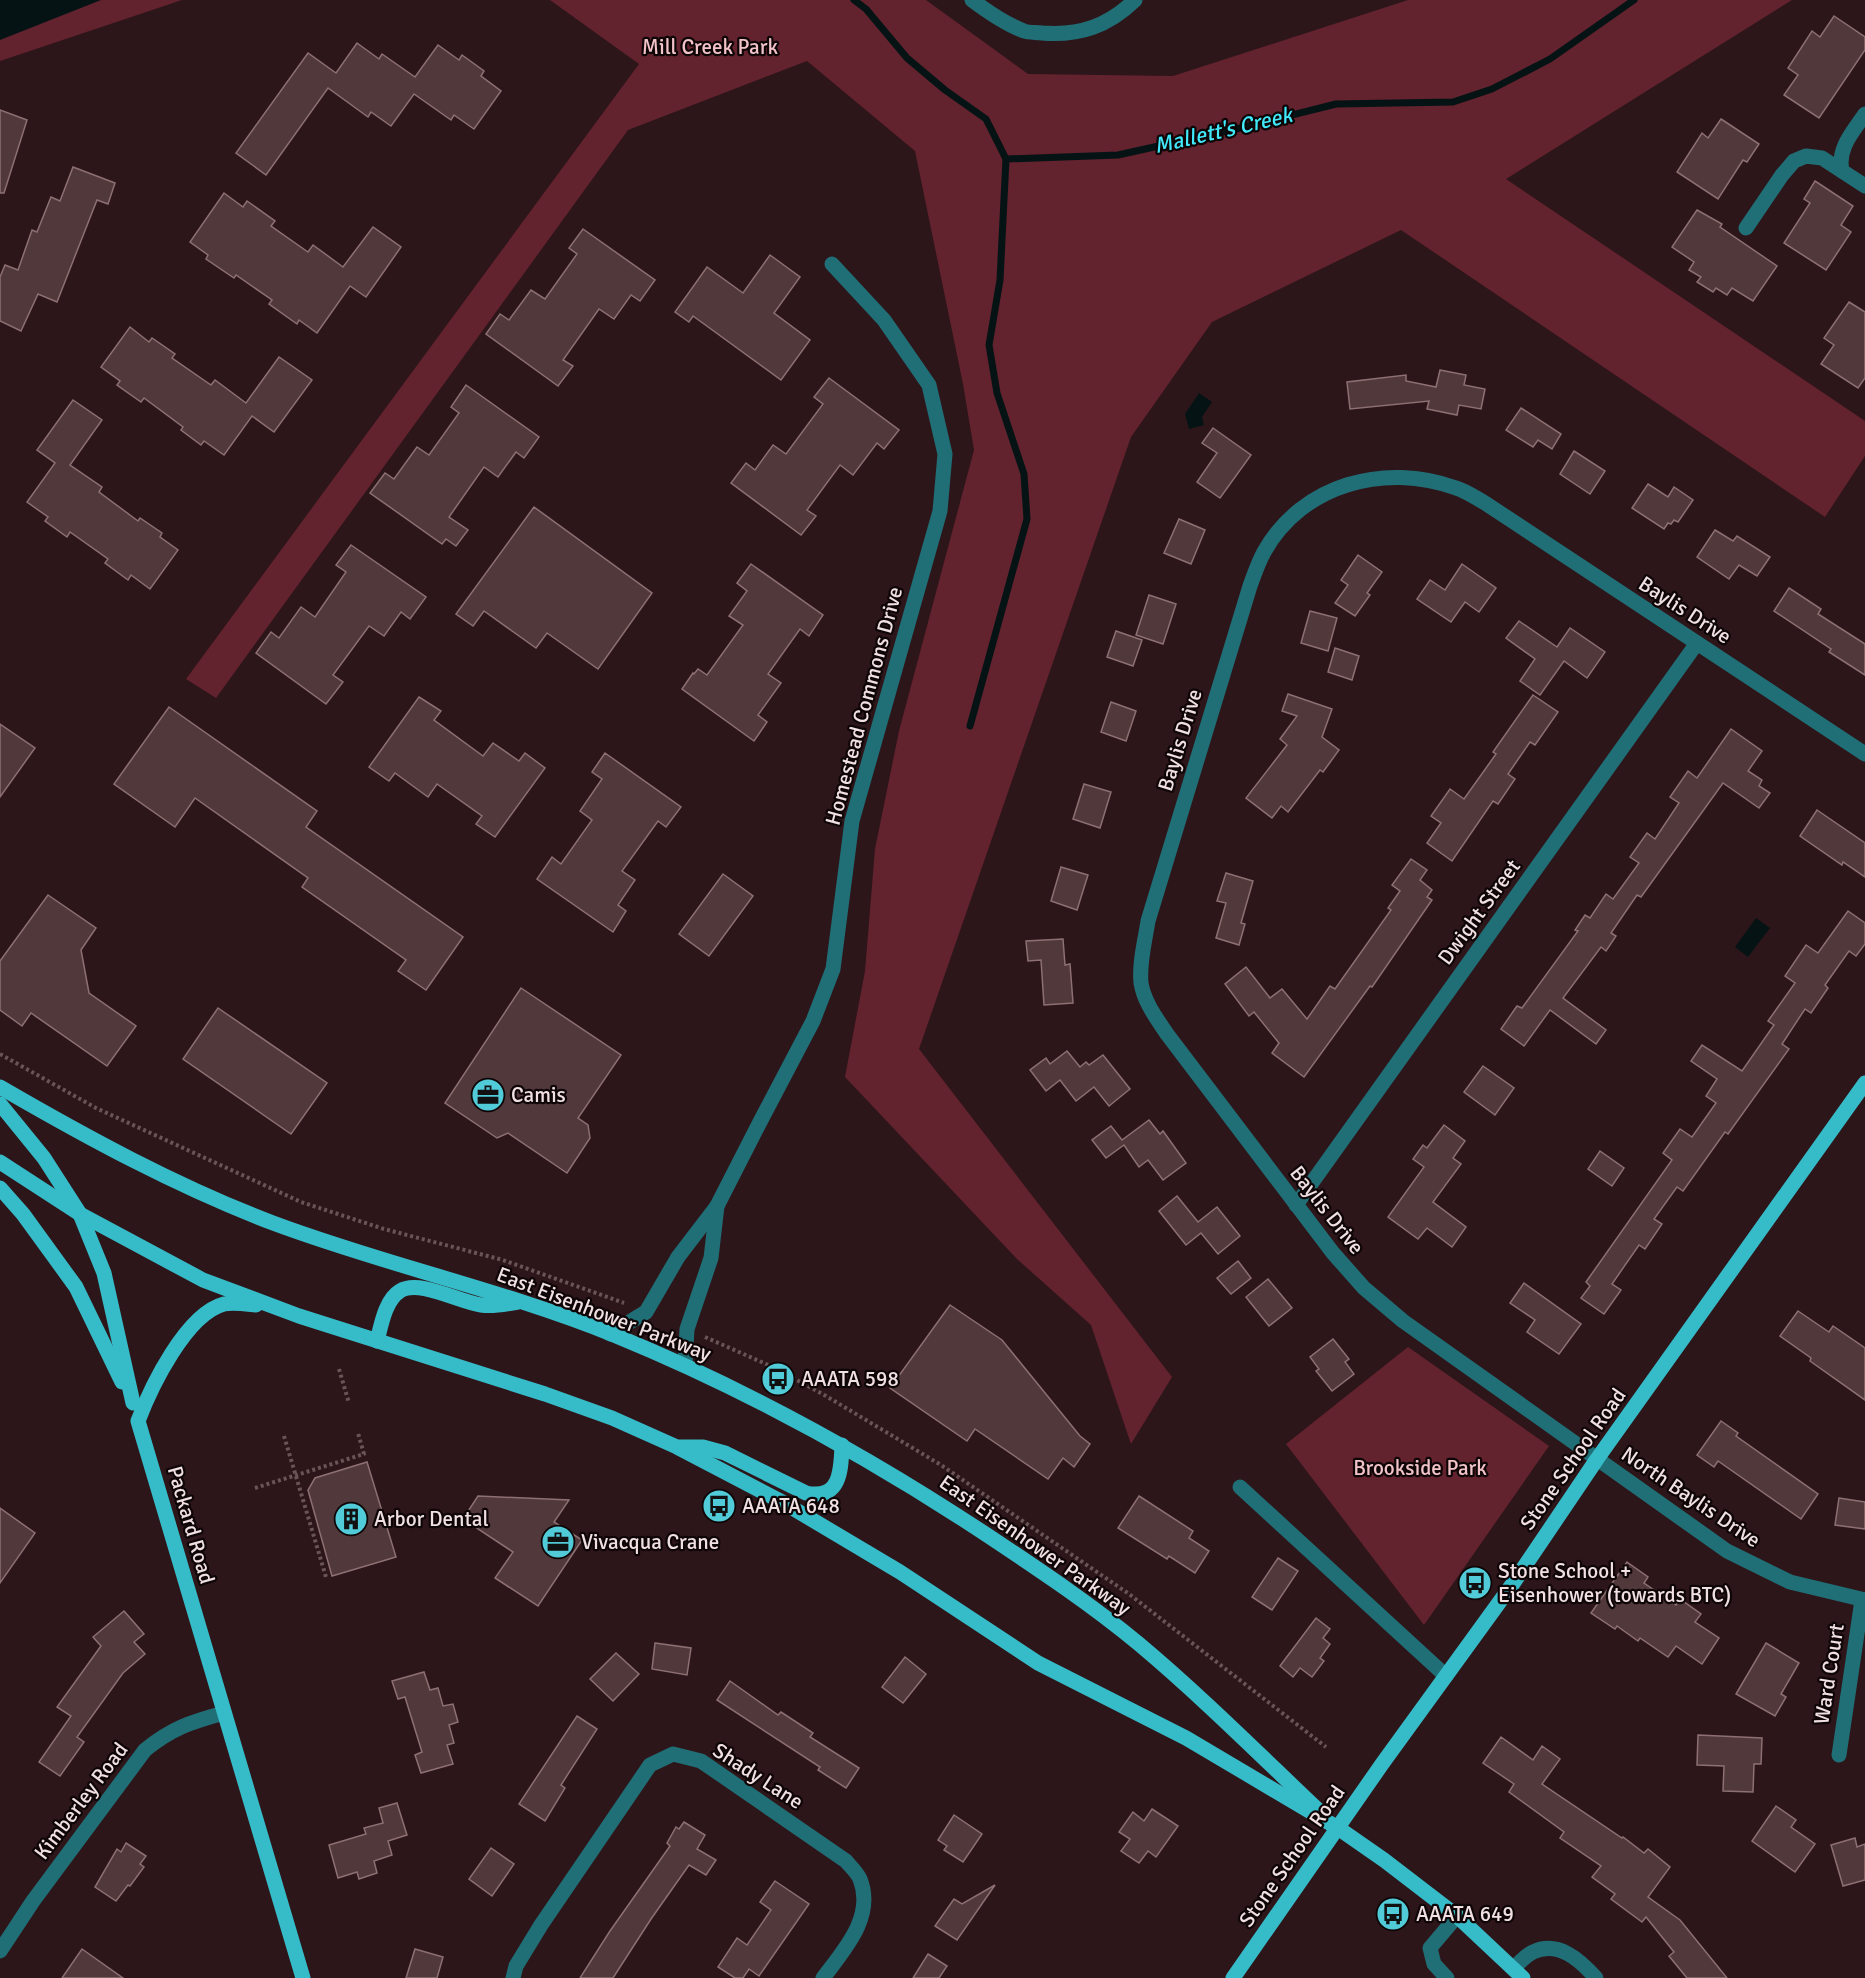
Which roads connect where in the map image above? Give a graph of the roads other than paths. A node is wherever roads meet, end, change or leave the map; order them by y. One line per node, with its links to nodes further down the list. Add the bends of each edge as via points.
1 (972, 0): 2 (street, via 1026,32 1064,35 1095,27 1119,15)
2 (1135, 0)
3 (1865, 114): 4 (street, via 1843,147 1839,159)
4 (1842, 171): 5 (street); 6 (street, via 1822,158 1806,156 1794,161)
5 (1865, 186)
6 (1746, 228)
7 (832, 264): 16 (street, Homestead Commons Drive, via 885,320 929,385 945,454 940,511 852,821 833,969 813,1021)
8 (1697, 643): 9 (street, Baylis Drive); 15 (street, Dwight Street); 15 (street, Baylis Drive, via 1485,503 1457,488 1409,477 1377,478 1335,488 1309,502 1283,525 1263,552 1218,685 1148,921 1141,983 1167,1034)
9 (1865, 754)
10 (1865, 1083): 27 (main road, Stone School Road)
11 (0, 1087): 18 (main road, East Eisenhower Parkway, via 160,1175 272,1222)
12 (0, 1104): 17 (main road, Packard Road, via 44,1158)
13 (0, 1162): 17 (main road, East Eisenhower Parkway)
14 (0, 1188): 23 (main road, via 76,1287)
15 (1296, 1204): 27 (street, Baylis Drive, via 1364,1288)
16 (717, 1206): 20 (street, Homestead Commons Drive, via 678,1257 646,1311); 22 (street, Homestead Commons Drive, via 711,1258 687,1329)
17 (80, 1214): 19 (main road, East Eisenhower Parkway, via 203,1280); 23 (main road, Packard Road, via 104,1273)
18 (521, 1302): 20 (main road, East Eisenhower Parkway); 21 (main road, via 482,1305 413,1287 399,1291 390,1301)
19 (269, 1305): 21 (main road, East Eisenhower Parkway); 24 (main road, via 225,1304 197,1321 156,1379)
20 (610, 1334): 22 (main road, East Eisenhower Parkway)
21 (377, 1341): 26 (main road, East Eisenhower Parkway, via 556,1398)
22 (685, 1365): 25 (main road, East Eisenhower Parkway)
23 (133, 1403): 24 (street, Packard Road)
24 (138, 1421): 31 (main road, Packard Road)
25 (843, 1445): 26 (main road, via 838,1480 832,1488 816,1495 725,1454 703,1447); 33 (main road, East Eisenhower Parkway, via 1042,1572 1137,1642)
26 (677, 1447): 33 (main road, East Eisenhower Parkway, via 784,1503 891,1566 1038,1663 1186,1738)
27 (1597, 1459): 29 (street, North Baylis Drive, via 1727,1551 1790,1582); 30 (main road, Stone School Road)
28 (1240, 1486): 30 (street)
29 (1863, 1600): 32 (street, Ward Court)
30 (1446, 1676): 33 (main road, Stone School Road)
31 (224, 1713): 35 (street, Kimberley Road, via 166,1733 145,1750); 37 (main road, Packard Road)
32 (1839, 1755)
33 (1338, 1828): 34 (main road, East Eisenhower Parkway); 40 (main road, Stone School Road)
34 (1457, 1916): 36 (main road, East Eisenhower Parkway); 41 (street, via 1430,1948 1434,1964)
35 (0, 1951)
36 (1519, 1973): 42 (street, via 1532,1952 1551,1948 1569,1953)
37 (303, 1978)
38 (513, 1978): 39 (street, Shady Lane, via 516,1966 542,1925 650,1765 673,1754 701,1761 846,1861 860,1878 865,1903 856,1933)
39 (823, 1978)
40 (1233, 1978)
41 (1448, 1978)
42 (1596, 1978)

